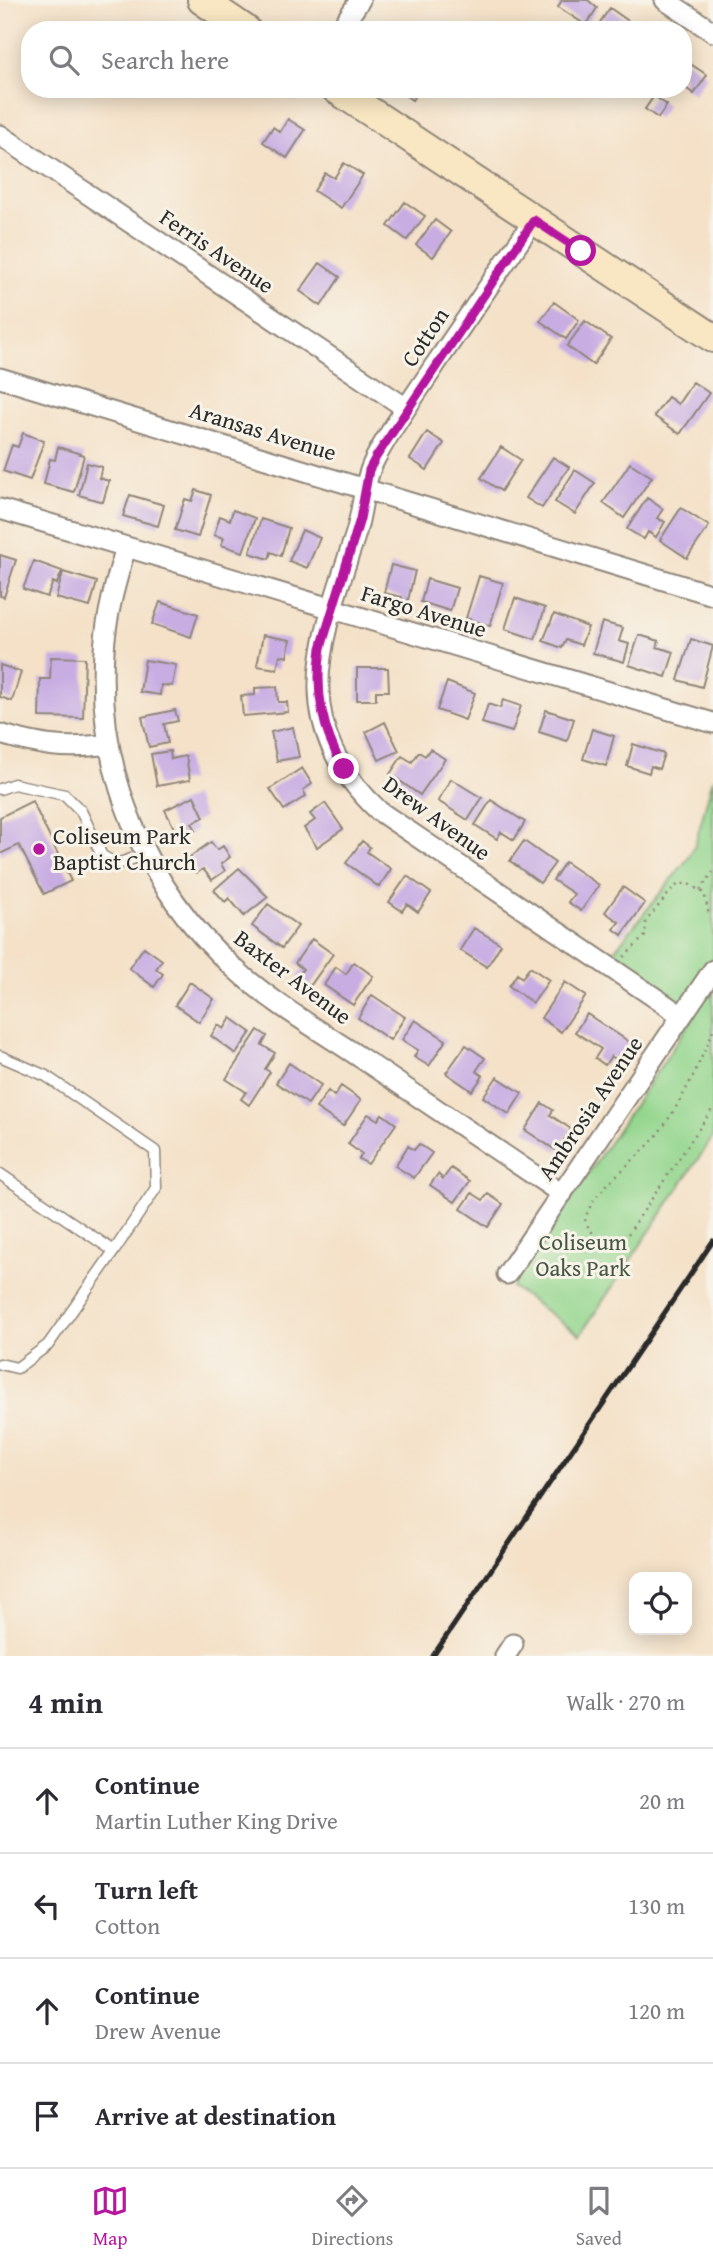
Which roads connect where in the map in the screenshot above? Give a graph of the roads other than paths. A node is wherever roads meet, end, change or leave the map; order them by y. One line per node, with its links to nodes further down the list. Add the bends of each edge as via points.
1 (202, 0): 4 (main road)
2 (360, 0): 5 (street)
3 (665, 0): 6 (street)
4 (233, 21)
5 (346, 21)
6 (713, 32)
7 (350, 98): 9 (main road)
8 (0, 135): 12 (street, Ferris Avenue)
9 (534, 220): 10 (main road); 12 (street, Cotton)
10 (713, 338)
11 (0, 378): 13 (street, Aransas Avenue)
12 (406, 408): 13 (street, Cotton, via 376,457)
13 (366, 487): 16 (street, Aransas Avenue); 17 (street, Drew Avenue)
14 (0, 509): 15 (street, Fargo Avenue)
15 (126, 547): 17 (street, Fargo Avenue); 20 (street, Baxter Avenue, via 104,648)
16 (713, 595)
17 (332, 609): 18 (street, Fargo Avenue); 24 (street, Drew Avenue, via 321,648 319,702 335,754 360,791 393,821)
18 (713, 723)
19 (0, 734): 20 (street, via 54,748)
20 (108, 744): 22 (street, Baxter Avenue, via 124,804)
21 (0, 789): 22 (lane, via 14,783 65,795 80,811 102,856 117,864)
22 (146, 854): 27 (street, Baxter Avenue, via 181,911 235,970)
23 (713, 970): 24 (street, Ambrosia Avenue)
24 (682, 1016): 27 (street, Ambrosia Avenue)
25 (0, 1056): 28 (lane, via 46,1076 155,1151 156,1188)
26 (0, 1174): 28 (lane)
27 (562, 1194): 29 (street, Ambrosia Avenue)
28 (114, 1251): 30 (lane, via 48,1345 17,1368)
29 (507, 1274)
30 (0, 1364)

